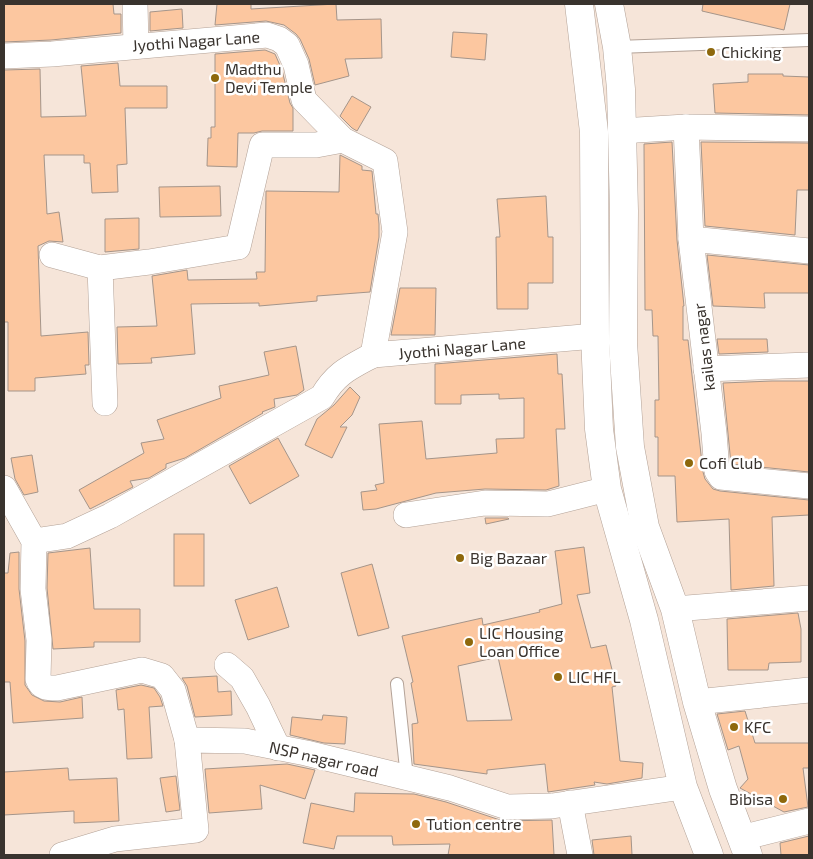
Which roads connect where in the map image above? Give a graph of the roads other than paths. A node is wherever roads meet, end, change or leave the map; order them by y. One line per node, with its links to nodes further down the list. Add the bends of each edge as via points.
1 (134, 4): 5 (street)
2 (579, 4): 7 (main road)
3 (609, 4): 6 (main road)
4 (809, 40): 6 (lane)
5 (136, 46): 8 (street, Jyothi Nagar Lane); 12 (street, Jyothi Nagar Lane, via 267,35 278,39 287,45 296,65 304,100)
6 (617, 47): 7 (main road); 11 (main road)
7 (585, 49): 17 (main road, via 594,132)
8 (4, 56)
9 (686, 127): 10 (street); 11 (street); 13 (street, kailas nagar)
10 (809, 129)
11 (621, 131): 28 (main road, via 623,343 630,447 645,527)
12 (343, 140): 16 (street, via 316,145 262,145 238,247); 18 (street, Jyothi Nagar Lane, via 385,161 395,232)
13 (692, 239): 14 (street); 20 (street, kailas nagar)
14 (809, 251)
15 (52, 255): 16 (street)
16 (100, 268): 21 (street)
17 (595, 336): 18 (street, Jyothi Nagar Lane); 24 (main road, via 599,429)
18 (373, 355): 26 (street, via 346,369 322,397 110,516 66,536)
19 (809, 365): 20 (street)
20 (706, 369): 22 (street, kailas nagar, via 716,471 721,477)
21 (105, 403)
22 (809, 486)
23 (4, 488): 26 (street)
24 (607, 489): 25 (street, via 548,504 485,503); 36 (main road, via 644,620)
25 (406, 515)
26 (34, 541): 33 (street, via 33,589 40,683 44,687 57,688 142,670 162,676 172,690)
27 (809, 598): 28 (street)
28 (675, 609): 32 (main road)
29 (227, 665): 34 (street, via 242,678)
30 (397, 684): 35 (lane)
31 (809, 690): 32 (street)
32 (696, 702): 39 (main road)
33 (187, 740): 34 (street, NSP nagar road, via 245,741); 40 (street, via 196,830 115,838)
34 (278, 748): 35 (street, NSP nagar road)
35 (407, 778): 37 (street, NSP nagar road, via 507,807)
36 (682, 787): 37 (street, NSP nagar road); 42 (main road)
37 (570, 803): 41 (street)
38 (809, 821): 39 (street)
39 (744, 846)
40 (62, 855)
41 (580, 855)
42 (709, 855)

